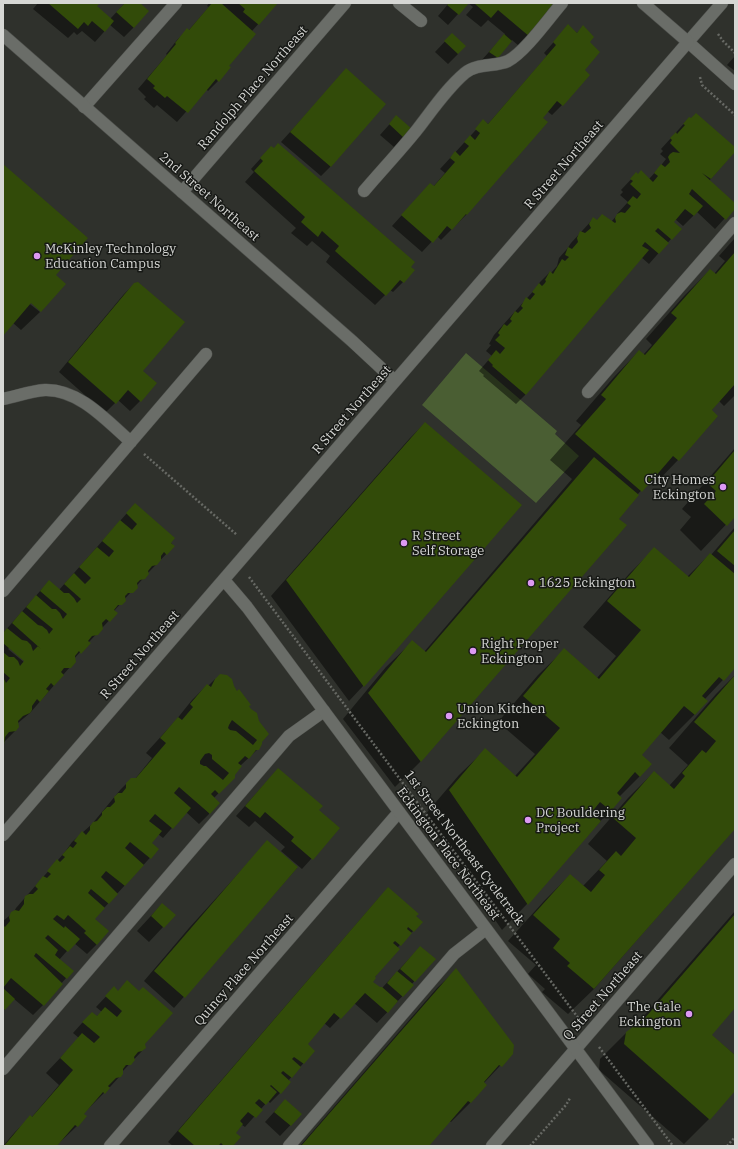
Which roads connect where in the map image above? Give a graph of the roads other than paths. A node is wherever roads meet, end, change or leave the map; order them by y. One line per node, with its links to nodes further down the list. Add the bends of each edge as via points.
1 (176, 3): 11 (street)
2 (345, 3): 13 (street, Randolph Place Northeast)
3 (399, 3): 7 (street)
4 (562, 3): 12 (street, via 516,56 500,64 476,67 454,83)
5 (643, 3): 9 (street)
6 (722, 3): 9 (street, R Street Northeast)
7 (421, 21)
8 (3, 35): 11 (street, 2nd Street Northeast)
9 (688, 42): 10 (street); 16 (street, R Street Northeast)
10 (735, 84)
11 (84, 107): 13 (street, 2nd Street Northeast)
12 (364, 191)
13 (182, 192): 16 (street, 2nd Street Northeast)
14 (735, 223): 17 (street)
15 (206, 354): 19 (street)
16 (395, 380): 20 (street, R Street Northeast)
17 (588, 392)
18 (3, 399): 19 (street, via 47,390 72,395)
19 (131, 442): 21 (street)
20 (224, 580): 22 (street, Eckington Place Northeast); 24 (street, R Street Northeast)
21 (3, 590)
22 (324, 711): 23 (street, Eckington Place Northeast); 28 (street, via 289,736)
23 (399, 812): 26 (street, Eckington Place Northeast); 29 (street, Quincy Place Northeast)
24 (3, 835)
25 (735, 864): 27 (street, Q Street Northeast)
26 (486, 929): 27 (street, Eckington Place Northeast); 30 (street, via 454,954)
27 (576, 1049): 31 (street, Q Street Northeast); 32 (street, Eckington Place Northeast)
28 (3, 1069)
29 (110, 1146)
30 (289, 1146)
31 (492, 1146)
32 (648, 1146)

